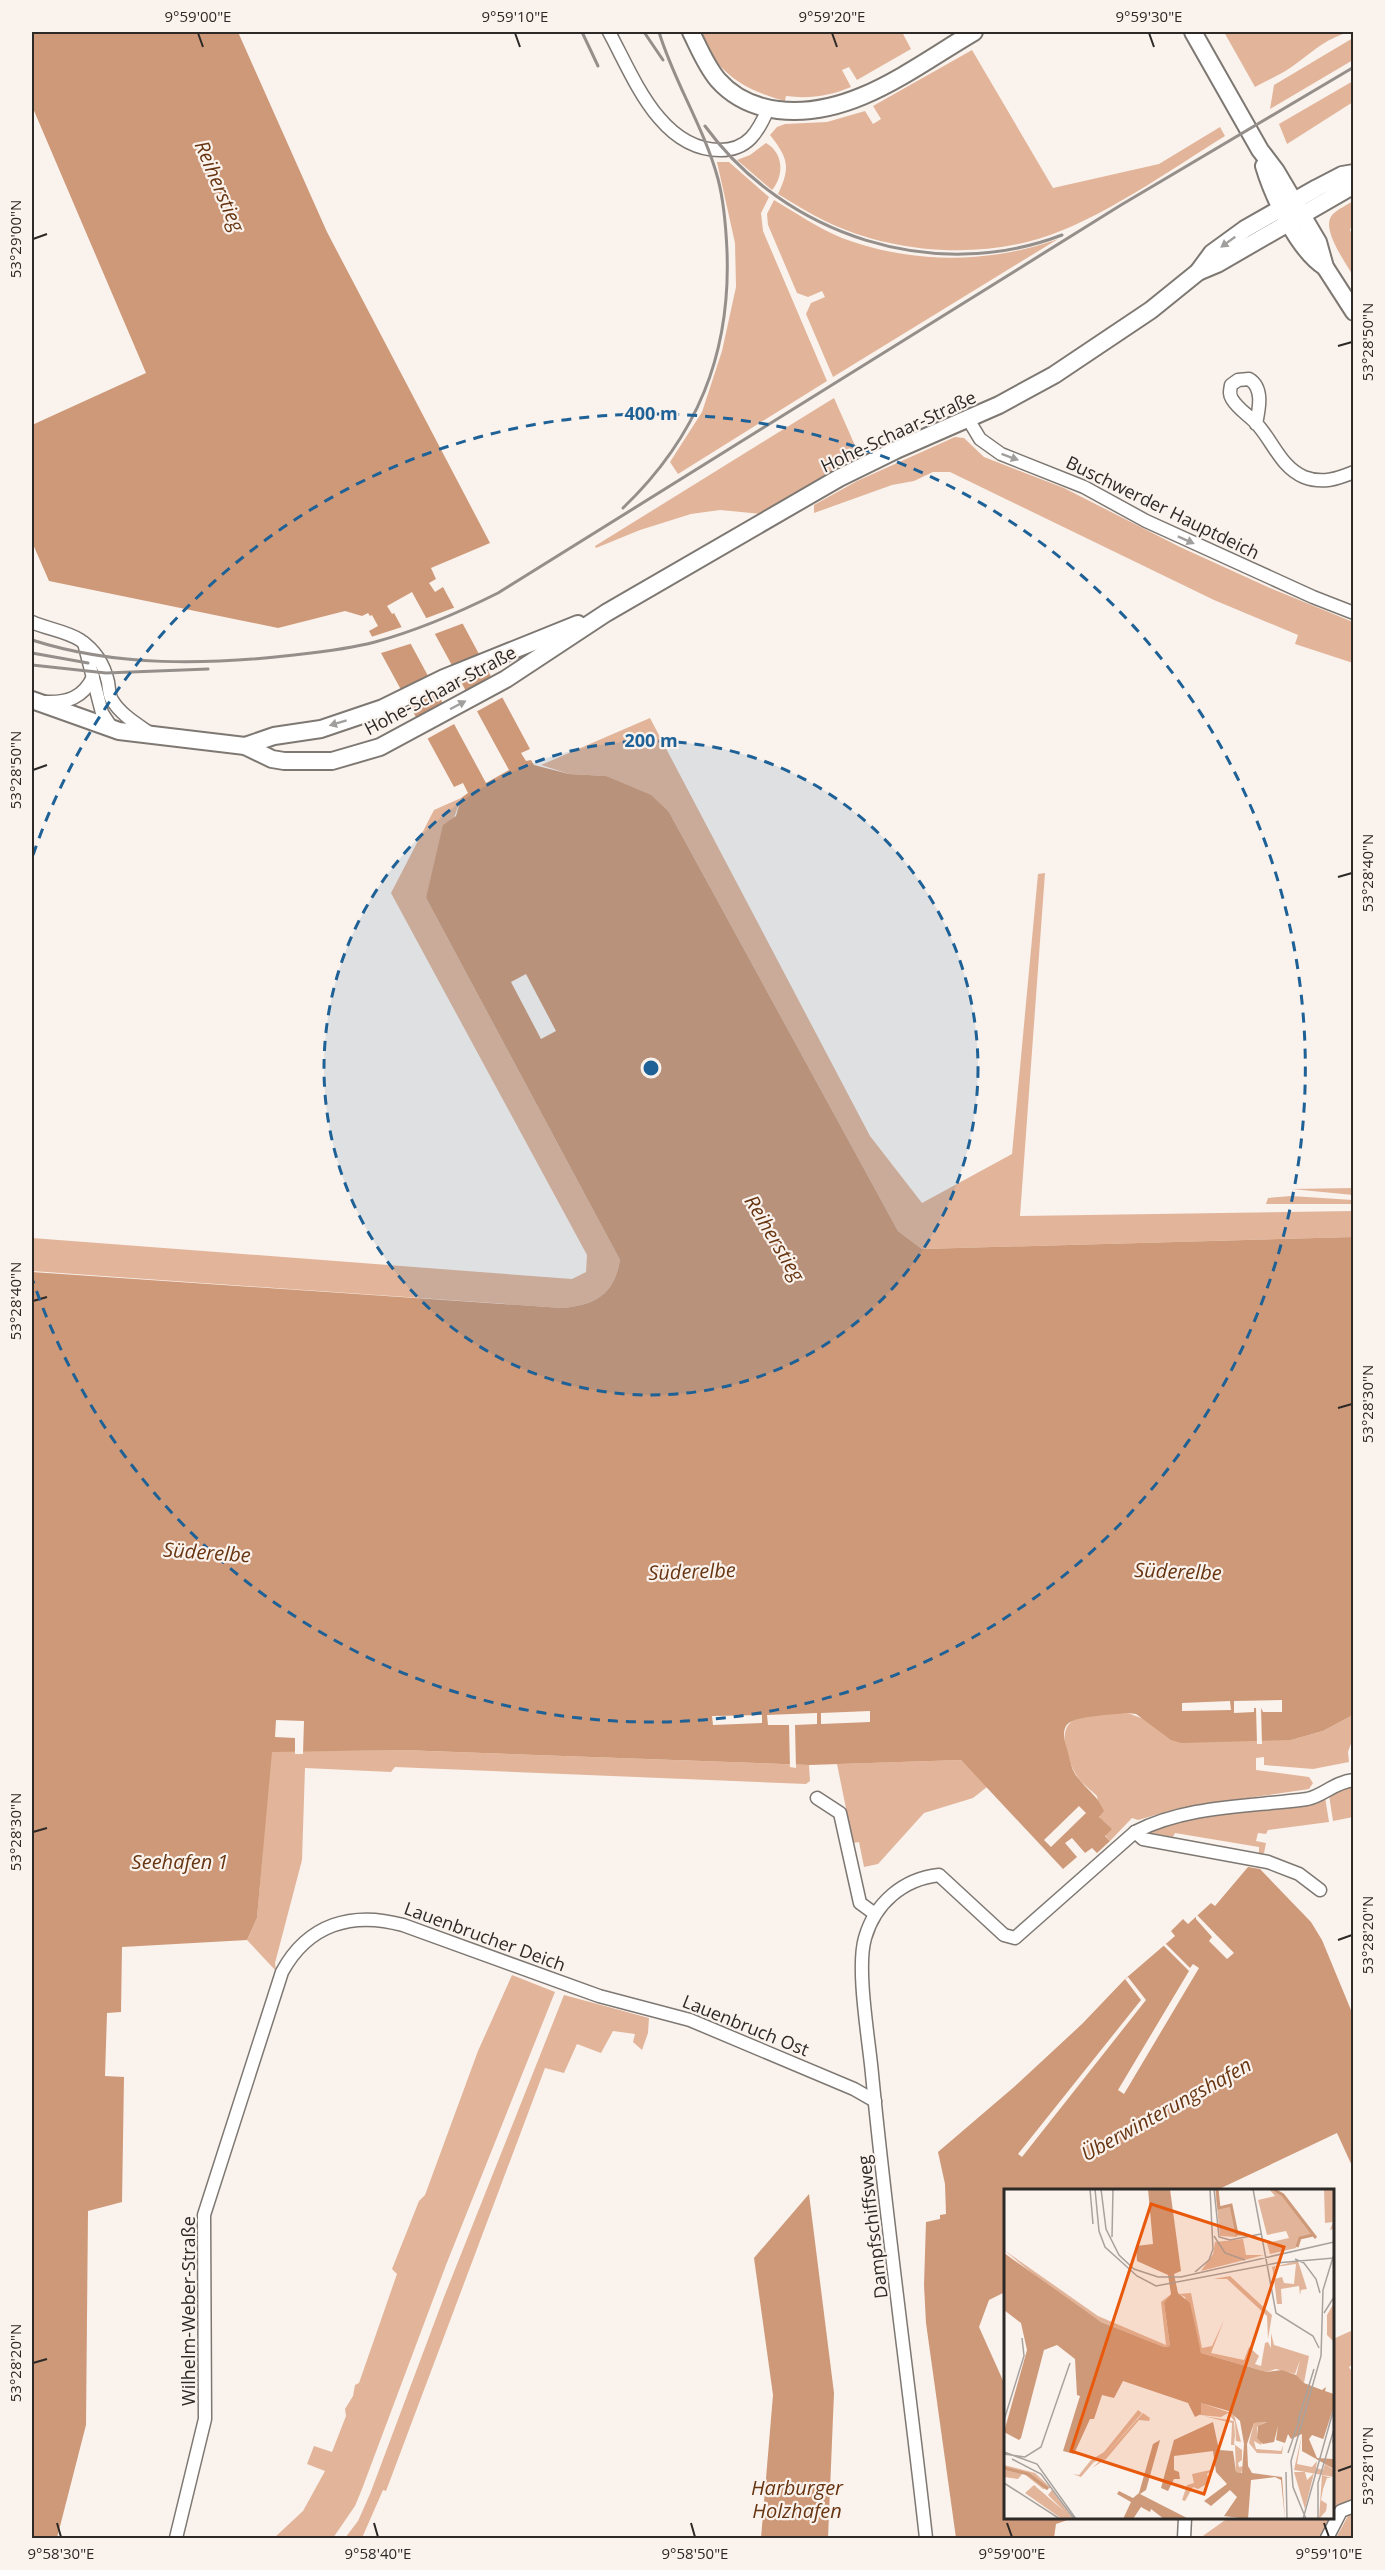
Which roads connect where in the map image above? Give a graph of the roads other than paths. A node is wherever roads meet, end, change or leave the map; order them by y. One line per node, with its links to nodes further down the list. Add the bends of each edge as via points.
1 (609, 32): 5 (street, via 653,109 677,135 693,145 723,150 744,145)
2 (691, 32): 5 (main road, via 718,80 743,100)
3 (974, 32): 5 (main road, via 848,103 814,111)
4 (1193, 32): 8 (main road)
5 (768, 109)
6 (1353, 173): 8 (main road, Hohe-Schaar-Straße)
7 (1353, 185): 9 (main road, Hohe-Schaar-Straße)
8 (1288, 204): 9 (main road); 10 (main road, Hohe-Schaar-Straße, one-way to 10, via 1212,253)
9 (1296, 219): 10 (main road, Hohe-Schaar-Straße); 11 (main road, via 1322,248 1325,267)
10 (1198, 272): 12 (main road, Hohe-Schaar-Straße, via 1145,315 1079,359)
11 (1353, 312)
12 (968, 419): 15 (main road, Hohe-Schaar-Straße, via 839,478); 16 (street, Buschwerder Hauptdeich, one-way to 16, via 980,439 1001,454 1074,483 1146,521)
13 (1256, 424): 14 (street, via 1297,474 1329,481)
14 (1353, 472)
15 (606, 613): 24 (main road, Hohe-Schaar-Straße, one-way to 24, via 393,703 329,726 274,736); 24 (main road, Hohe-Schaar-Straße, one-way to 15, via 273,759 298,762 332,760 380,747 506,679)
16 (1353, 613)
17 (32, 622): 18 (street)
18 (83, 642): 19 (street); 20 (street, via 103,665)
19 (93, 677): 21 (street, via 73,699); 22 (street)
20 (110, 697): 22 (street); 23 (street, via 126,716)
21 (34, 701): 22 (main road, Hohe-Schaar-Straße)
22 (96, 717): 23 (main road, Hohe-Schaar-Straße, via 113,729)
23 (155, 736): 24 (main road, Hohe-Schaar-Straße)
24 (245, 746)
25 (1353, 1780): 27 (street, via 1335,1784 1309,1798 1190,1813 1163,1819)
26 (817, 1798): 29 (street, via 840,1813 860,1903)
27 (1135, 1832): 28 (street, via 1143,1839 1268,1862 1299,1874); 29 (street, Dampfschiffsweg, via 1012,1939 939,1875 906,1883)
28 (1320, 1890)
29 (875, 1914): 32 (street, Dampfschiffsweg, via 865,1938 862,1962)
30 (322, 1930): 31 (street, Lauenbrucher Deich, via 353,1920 388,1921); 35 (street, Wilhelm-Weber-Straße, via 296,1951 282,1972 204,2215 205,2419)
31 (599, 1996): 32 (street, Lauenbruch Ost, via 666,2012 718,2031)
32 (875, 2101): 36 (street, Dampfschiffsweg)
33 (1353, 2506): 38 (street, via 1341,2511)
34 (1185, 2519): 37 (street)
35 (176, 2538)
36 (926, 2538)
37 (1184, 2538)
38 (1327, 2538)

